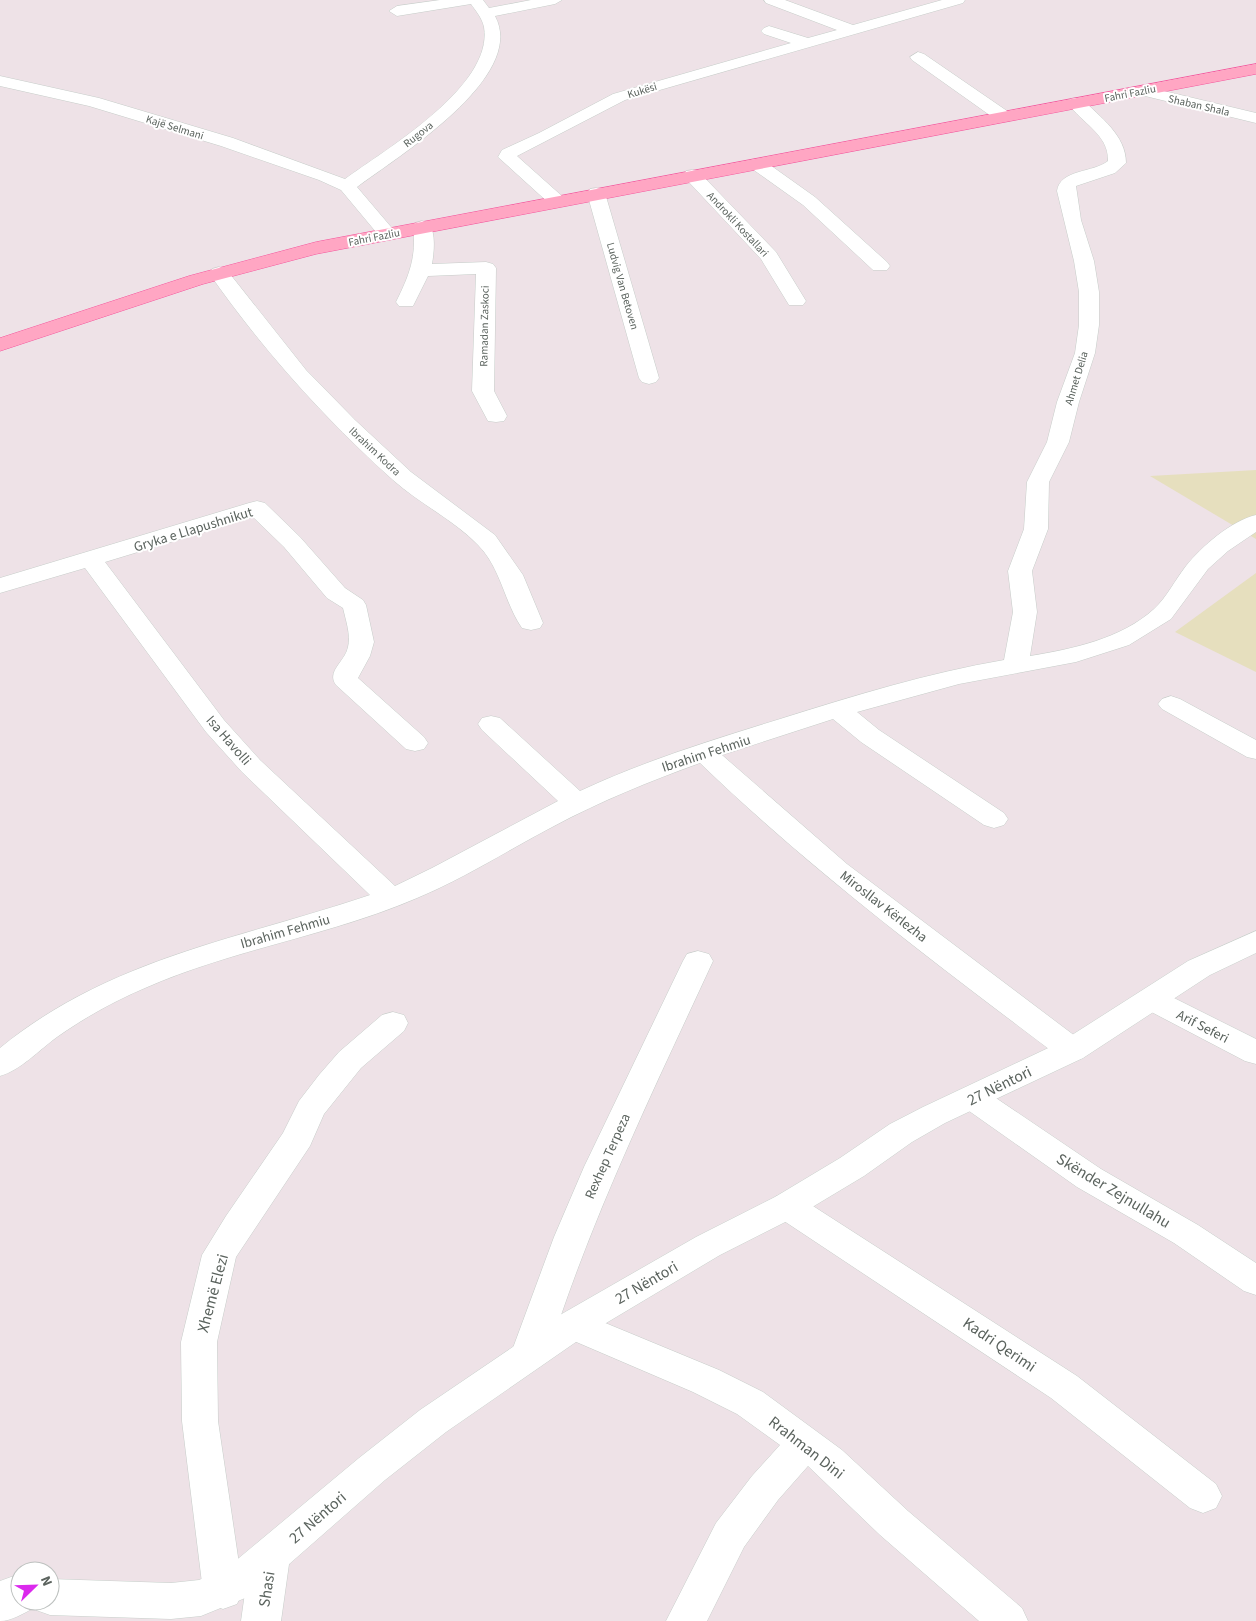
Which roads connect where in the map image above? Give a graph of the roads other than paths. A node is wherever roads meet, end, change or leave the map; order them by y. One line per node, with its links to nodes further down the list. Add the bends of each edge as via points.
1 (470, 0): 6 (street)
2 (475, 0): 7 (street, Rugova)
3 (556, 0): 7 (street)
4 (771, 0): 8 (street)
5 (953, 1): 8 (street, Kukësi)
6 (396, 11)
7 (486, 13): 20 (street, Rugova, via 493,30 491,52 462,94 422,133)
8 (852, 30): 10 (street, Kukësi)
9 (769, 31): 10 (street)
10 (810, 44): 22 (street, Kukësi, via 618,97 508,154 507,157)
11 (918, 57): 16 (street)
12 (1256, 69): 14 (main road, Fahri Fazliu)
13 (0, 81): 20 (street, Kajë Selmani, via 110,107 227,142)
14 (1143, 91): 15 (main road, Fahri Fazliu); 17 (street, Shaban Shala)
15 (1076, 103): 16 (main road, Fahri Fazliu); 37 (street, Ahmet Delia, via 1116,146 1119,156 1117,163 1108,169 1067,184 1072,220 1088,284 1089,325 1085,354 1058,442 1038,482 1036,529 1020,571 1025,612)
16 (1004, 117): 18 (main road, Fahri Fazliu)
17 (1256, 118)
18 (757, 164): 19 (main road, Fahri Fazliu); 25 (street, via 809,201)
19 (692, 176): 21 (main road, Fahri Fazliu); 28 (street, Androkli Kostallari, via 769,256)
20 (347, 186): 24 (street)
21 (596, 193): 22 (main road, Fahri Fazliu); 31 (street, Ludvig Van Betoven)
22 (558, 201): 23 (main road, Fahri Fazliu)
23 (422, 227): 24 (main road, Fahri Fazliu); 26 (street, via 426,251)
24 (388, 234): 27 (main road, Fahri Fazliu)
25 (880, 266)
26 (422, 270): 29 (street); 32 (street, Ramadan Zaskoci, via 486,268 483,391)
27 (219, 272): 30 (main road, Fahri Fazliu); 36 (street, Ibrahim Kodra, via 300,374 347,425 404,477 487,540 511,575)
28 (796, 301)
29 (406, 302)
30 (0, 345)
31 (649, 378)
32 (496, 416)
33 (1256, 522): 37 (street, Ibrahim Fehmiu, via 1215,550 1199,565 1162,613 1140,629 1114,642 1071,655)
34 (91, 560): 35 (street, Gryka e Llapushnikut); 41 (street, Gryka e Llapushnikut, via 257,508 336,593 354,605 362,647 344,674 345,680); 46 (street, Isa Havolli, via 215,726 251,766)
35 (0, 586)
36 (531, 623)
37 (1016, 666): 39 (street, Ibrahim Fehmiu, via 962,676)
38 (1171, 704): 42 (street)
39 (838, 710): 43 (street, Ibrahim Fehmiu); 45 (street, via 870,736)
40 (491, 724): 44 (street)
41 (416, 743)
42 (1256, 751)
43 (705, 753): 44 (street, Ibrahim Fehmiu); 51 (street, Mirosllav Kërlezha, via 745,793 898,918)
44 (576, 803): 46 (street, Ibrahim Fehmiu, via 464,864)
45 (994, 819)
46 (390, 898): 53 (street, Ibrahim Fehmiu, via 154,972 101,995 62,1017)
47 (1256, 941): 49 (street, 27 Nëntori, via 1199,968)
48 (698, 961): 58 (street, Rexhep Terpeza, via 590,1193)
49 (1151, 999): 51 (street, 27 Nëntori); 52 (street, Arif Seferi)
50 (392, 1023): 62 (street, Xhemë Elezi, via 350,1060 310,1109 298,1137 219,1255 198,1342 200,1421)
51 (1072, 1050): 54 (street, 27 Nëntori)
52 (1256, 1053)
53 (0, 1065)
54 (973, 1098): 55 (street, 27 Nëntori, via 901,1133); 56 (street, Skënder Zejnullahu, via 1089,1178 1186,1234)
55 (787, 1206): 57 (street, 27 Nëntori, via 708,1246); 60 (street, Kadri Qerimi, via 1064,1388)
56 (1256, 1281)
57 (573, 1325): 58 (street, 27 Nëntori); 59 (street, Rrahman Dini, via 750,1403)
58 (528, 1356): 61 (street, 27 Nëntori, via 433,1421)
59 (806, 1442): 67 (street, via 765,1488 730,1535); 68 (street, Rrahman Dini)
60 (1203, 1496)
61 (270, 1557): 62 (street, 27 Nëntori, via 242,1581); 66 (street, Shasi)
62 (223, 1591): 64 (street, 27 Nëntori, via 201,1598 171,1601)
63 (10, 1596): 65 (street)
64 (60, 1597)
65 (0, 1606)
66 (261, 1621)
67 (686, 1621)
68 (1008, 1621)

